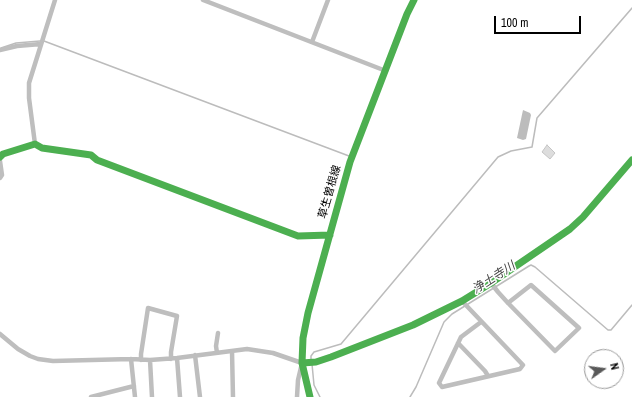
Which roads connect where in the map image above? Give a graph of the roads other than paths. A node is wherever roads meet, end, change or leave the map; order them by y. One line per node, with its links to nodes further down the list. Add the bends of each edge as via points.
1 (55, 0): 6 (street)
2 (328, 0): 5 (street)
3 (414, 0): 8 (street, 草生曽根線)
4 (206, 1): 5 (street)
5 (312, 42): 8 (street)
6 (41, 44): 7 (street); 9 (street, via 29,83)
7 (0, 50)
8 (386, 71): 14 (street, 草生曽根線, via 350,162)
9 (35, 144): 10 (street); 14 (street, via 42,148 92,154 97,160 298,236)
10 (0, 157)
11 (632, 160): 15 (street, via 570,229)
12 (0, 162): 13 (street)
13 (0, 178)
14 (330, 235): 30 (street, 草生曽根線, via 304,328)
15 (491, 283): 16 (street); 17 (street)
16 (462, 301): 18 (street); 30 (street, via 414,325 331,357)
17 (508, 303): 17 (street, via 555,351 579,328 531,285)
18 (481, 322): 21 (street, via 461,337); 31 (street, via 523,365 520,369)
19 (218, 333): 23 (street)
20 (0, 334): 26 (street, via 18,349 38,359)
21 (458, 343): 31 (street); 31 (street, via 438,383 442,387)
22 (232, 351): 23 (street); 30 (street, via 258,350); 38 (street)
23 (217, 353): 24 (street)
24 (195, 356): 25 (street); 37 (street)
25 (177, 358): 27 (street); 36 (street)
26 (132, 359): 28 (street); 32 (street)
27 (171, 359): 28 (street, via 177,316 148,308); 29 (street)
28 (141, 360): 29 (street)
29 (150, 360): 35 (street)
30 (302, 363): 39 (street); 40 (street, 草生曽根線)
31 (488, 376)
32 (134, 386): 33 (street); 34 (street)
33 (91, 397)
34 (135, 397)
35 (152, 397)
36 (180, 397)
37 (200, 397)
38 (233, 397)
39 (297, 397)
40 (310, 397)

